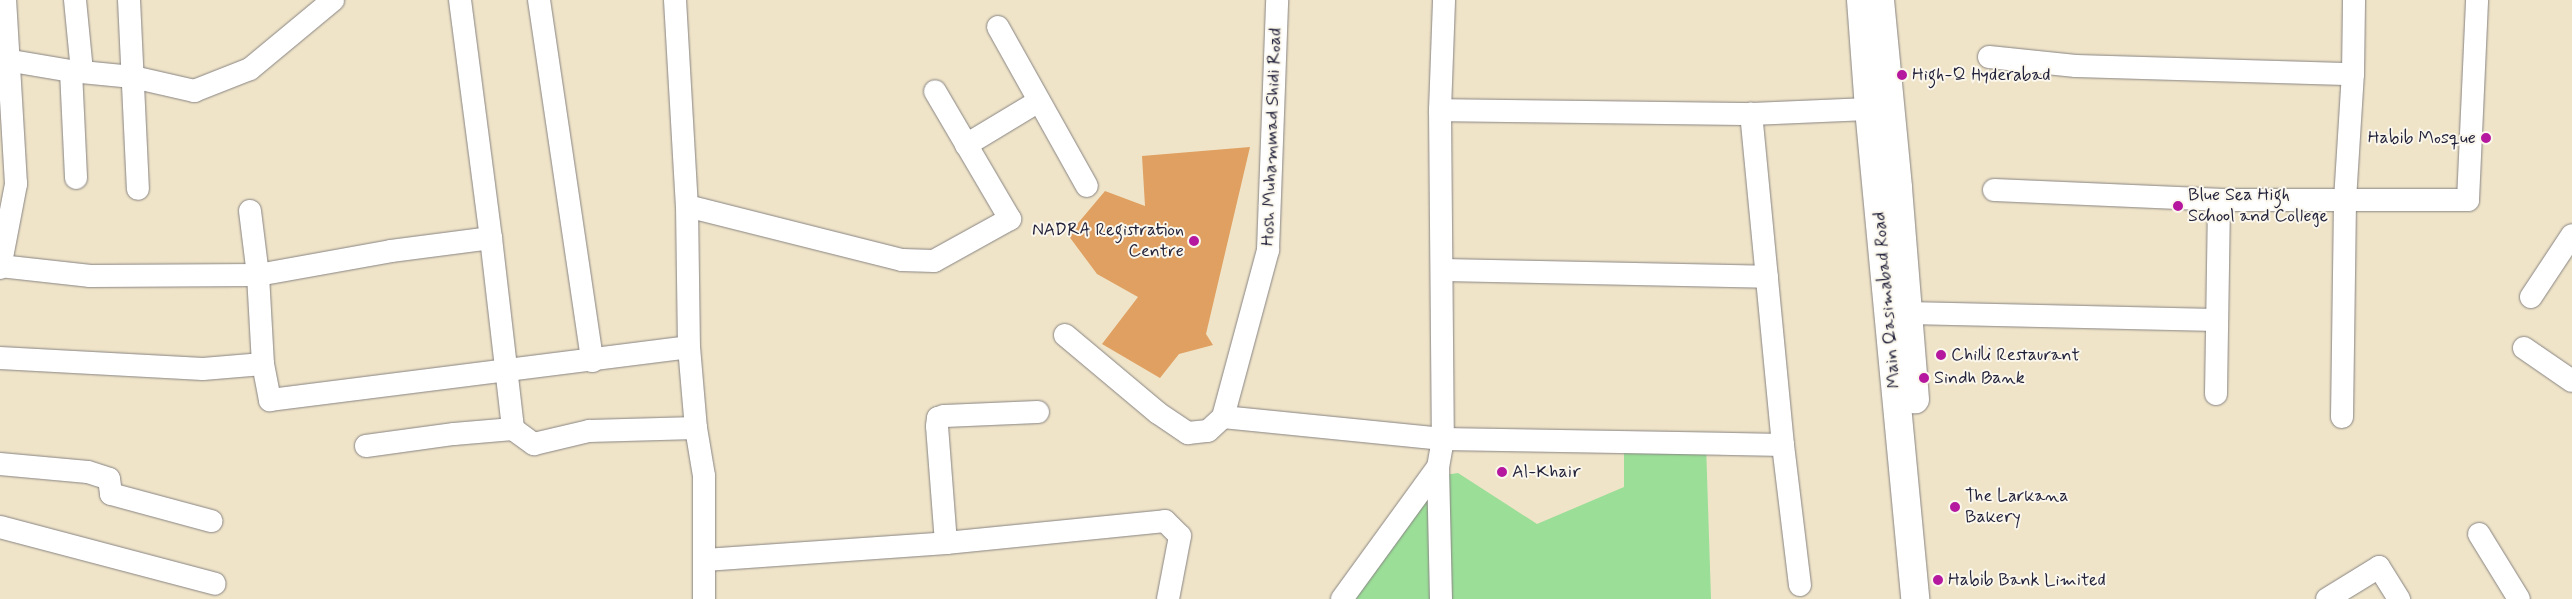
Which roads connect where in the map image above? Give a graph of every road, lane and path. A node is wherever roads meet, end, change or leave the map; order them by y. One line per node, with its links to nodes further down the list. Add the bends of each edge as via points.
1 (5, 0): 16 (street)
2 (75, 0): 17 (street)
3 (129, 0): 19 (street)
4 (333, 0): 19 (street, via 250,69 194,91)
5 (460, 0): 35 (street)
6 (539, 0): 47 (street)
7 (675, 0): 32 (street)
8 (1277, 0): 54 (street, Hosh Muhammad Shidi Road, via 1268,250)
9 (1444, 0): 23 (street)
10 (1861, 0): 22 (main road, Main Qasimabad Road)
11 (1880, 0): 41 (main road, Main Qasimabad Road)
12 (2354, 0): 18 (street)
13 (2477, 0): 31 (street, via 2468,200)
14 (998, 27): 21 (street)
15 (1989, 57): 18 (street, via 2076,66)
16 (4, 59): 17 (street); 36 (street, via 16,184)
17 (76, 71): 19 (street); 26 (street)
18 (2353, 74): 31 (street)
19 (133, 77): 28 (street)
20 (935, 91): 25 (street)
21 (1039, 101): 25 (street); 27 (street)
22 (1869, 109): 24 (street); 74 (main road, Main Qasimabad Road)
23 (1440, 110): 24 (street); 37 (street)
24 (1751, 114): 39 (street)
25 (966, 145): 32 (street, via 1010,219 934,260 902,260)
26 (76, 178)
27 (1088, 186)
28 (138, 189)
29 (1994, 190): 30 (street)
30 (2219, 200): 31 (street); 42 (street)
31 (2345, 200): 53 (street)
32 (687, 206): 44 (street)
33 (250, 211): 38 (street)
34 (2572, 234): 40 (street)
35 (491, 238): 38 (street, via 391,251); 49 (street)
36 (0, 267): 38 (street, via 90,276)
37 (1443, 270): 39 (street); 57 (street)
38 (258, 275): 48 (street)
39 (1767, 277): 58 (street)
40 (2531, 297)
41 (1908, 313): 42 (street); 75 (main road, Main Qasimabad Road)
42 (2216, 320): 51 (street)
43 (1065, 335): 54 (street, via 1158,413 1188,433 1208,431)
44 (689, 347): 47 (street); 55 (street)
45 (2524, 348): 50 (street)
46 (0, 358): 48 (street, via 203,369)
47 (592, 361): 49 (street)
48 (263, 364): 49 (street, via 268,396 273,400)
49 (506, 370): 56 (street)
50 (2572, 381)
51 (2216, 394)
52 (1038, 412): 65 (street, via 938,418)
53 (2342, 416)
54 (1223, 417): 57 (street)
55 (696, 428): 56 (street, via 589,431 534,444); 66 (street, via 704,476)
56 (513, 429): 59 (street)
57 (1443, 439): 58 (street); 61 (street)
58 (1783, 445): 68 (street)
59 (366, 446)
60 (0, 464): 62 (street, via 88,472 109,479 111,494)
61 (1438, 467): 72 (street); 73 (street)
62 (211, 521)
63 (0, 527): 67 (street)
64 (2479, 534): 69 (street)
65 (946, 543): 66 (street); 71 (street, via 1165,521 1180,536)
66 (705, 560): 70 (street)
67 (215, 584)
68 (1800, 584)
69 (2510, 596)
70 (704, 599)
71 (1168, 599)
72 (1342, 599)
73 (1441, 599)
74 (1915, 599)
75 (1932, 599)
76 (2327, 599): 77 (street, via 2380,568)
77 (2399, 599)

